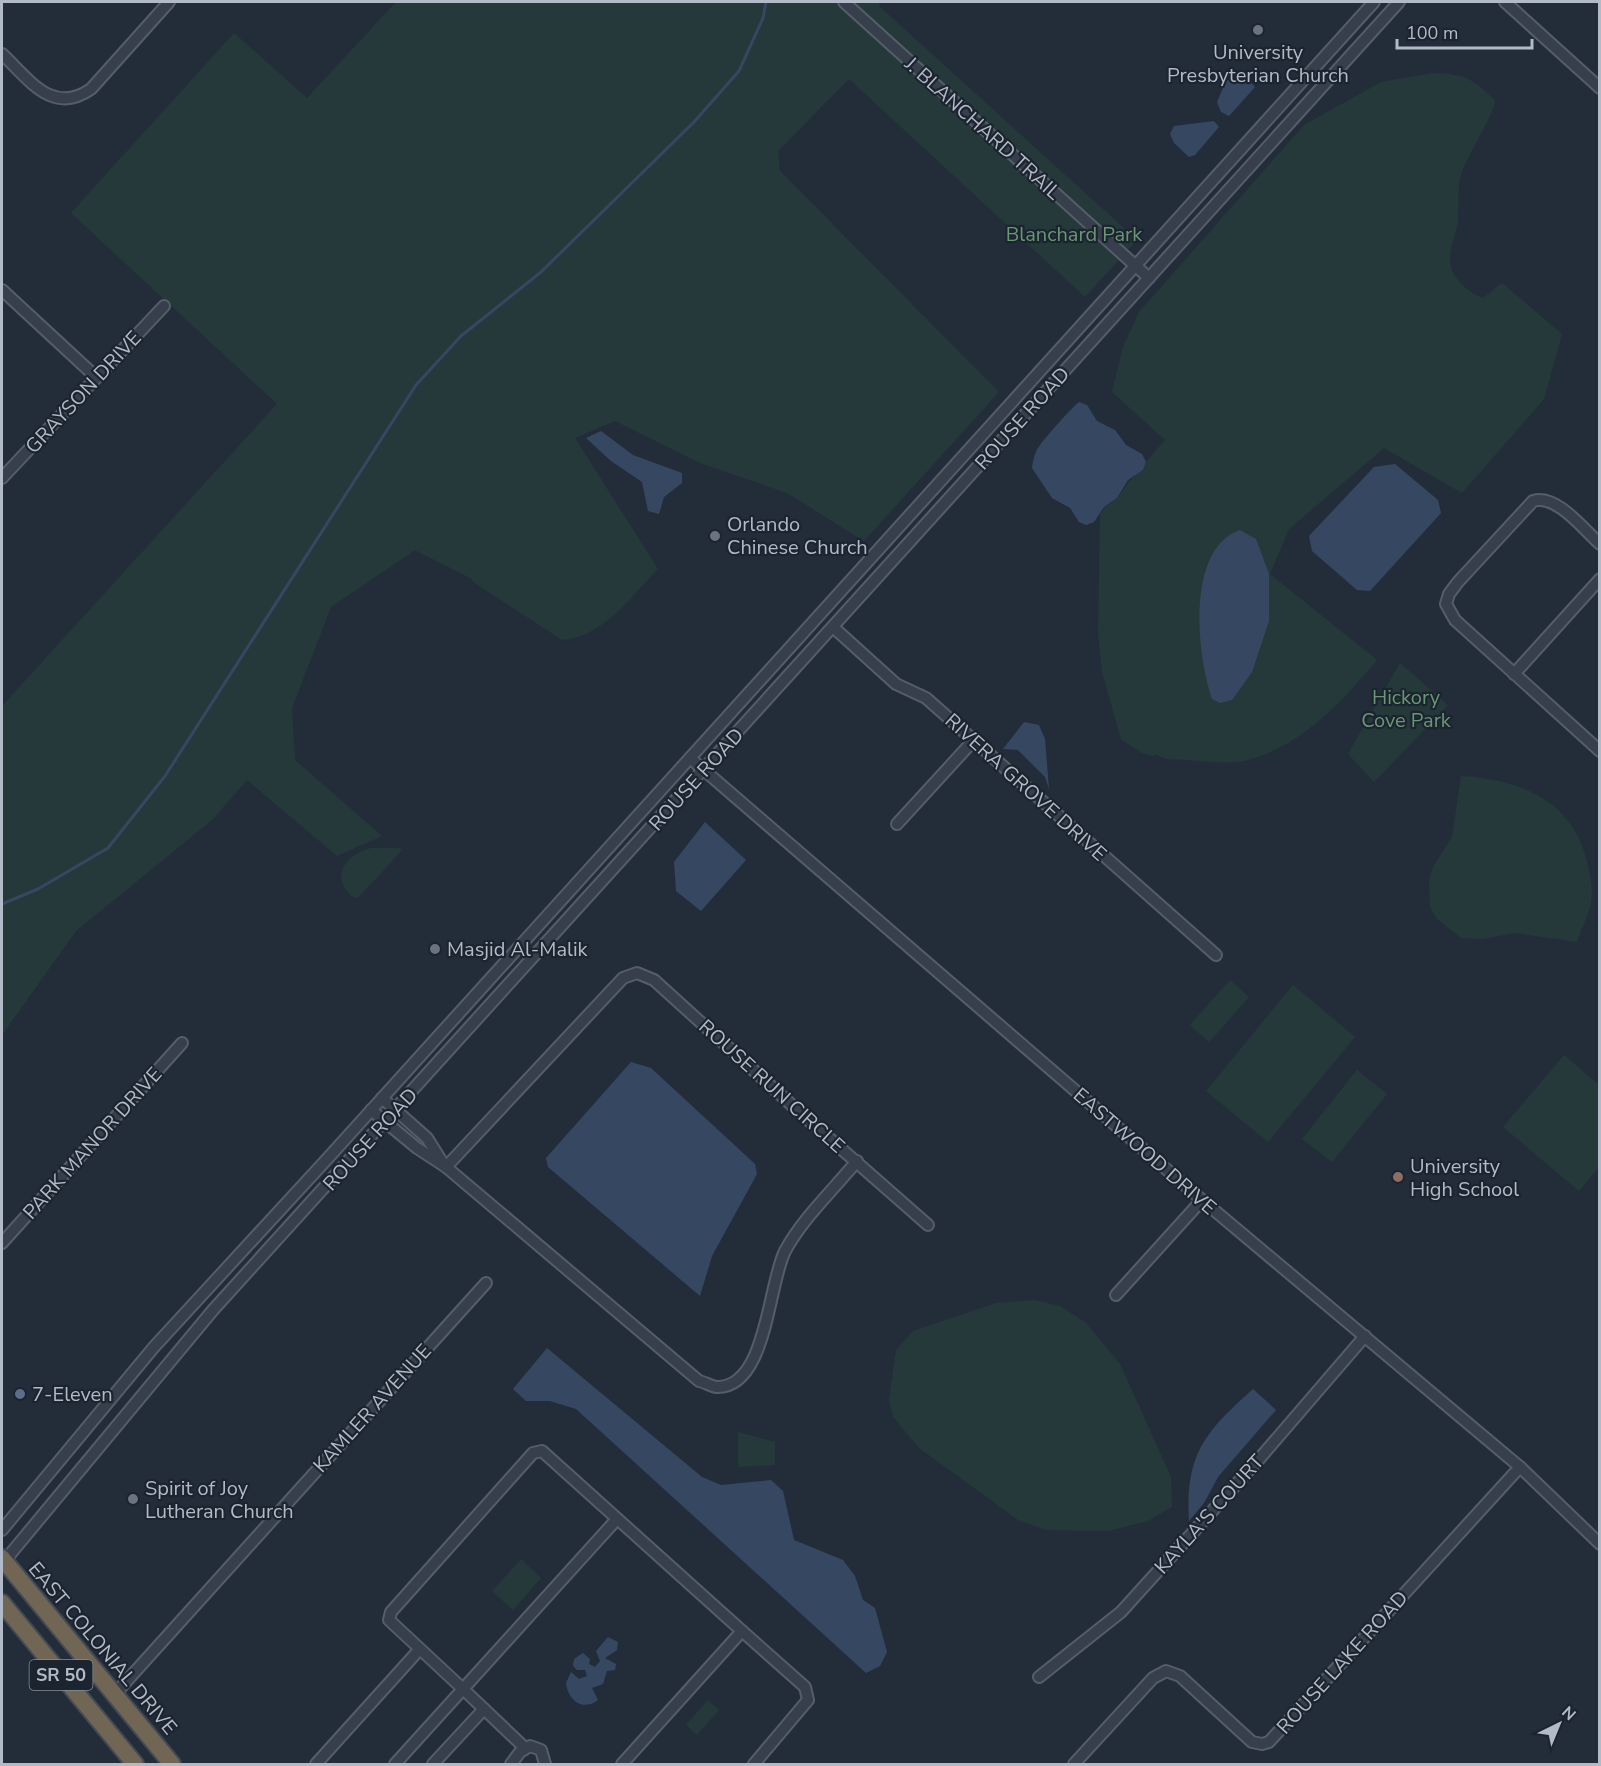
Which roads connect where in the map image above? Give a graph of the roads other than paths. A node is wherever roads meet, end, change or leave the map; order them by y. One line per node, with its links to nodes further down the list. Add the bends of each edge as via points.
1 (152, 2): 7 (street)
2 (169, 2): 7 (street)
3 (844, 2): 10 (street, J. BLANCHARD TRAIL)
4 (1374, 2): 10 (street, ROUSE ROAD)
5 (1399, 2): 11 (street, ROUSE ROAD)
6 (1505, 2): 9 (street)
7 (161, 10): 8 (street, via 78,98 52,97)
8 (2, 54)
9 (1599, 88)
10 (1135, 266): 11 (street, J. BLANCHARD TRAIL); 23 (street, ROUSE ROAD)
11 (1149, 278): 18 (street, ROUSE ROAD)
12 (2, 290): 14 (street)
13 (165, 306): 14 (street, GRAYSON DRIVE)
14 (96, 377): 15 (street, GRAYSON DRIVE)
15 (2, 478)
16 (1599, 544): 19 (street, via 1554,503 1544,499 1533,501 1453,587 1446,604 1450,615)
17 (1599, 579): 19 (street)
18 (833, 627): 21 (street, RIVERA GROVE DRIVE, via 896,684 926,698); 24 (street, ROUSE ROAD)
19 (1514, 674): 22 (street)
20 (1599, 733): 22 (street)
21 (973, 741): 25 (street); 26 (street, RIVERA GROVE DRIVE)
22 (1595, 747)
23 (690, 758): 24 (street, EASTWOOD DRIVE); 28 (street, ROUSE ROAD)
24 (704, 770): 30 (street, ROUSE ROAD); 36 (street, EASTWOOD DRIVE)
25 (897, 824)
26 (1216, 955)
27 (182, 1043): 38 (street, PARK MANOR DRIVE)
28 (382, 1098): 29 (street, ROUSE ROAD); 30 (street, ROUSE RUN CIRCLE)
29 (371, 1110): 31 (street, ROUSE RUN CIRCLE); 44 (street, ROUSE ROAD, via 154,1347)
30 (396, 1111): 31 (street, ROUSE ROAD); 32 (street, ROUSE RUN CIRCLE)
31 (385, 1122): 33 (street, ROUSE RUN CIRCLE); 46 (street, ROUSE ROAD, via 213,1310)
32 (427, 1138): 33 (street); 35 (street, ROUSE RUN CIRCLE)
33 (417, 1148): 35 (street, ROUSE RUN CIRCLE)
34 (857, 1161): 35 (street, ROUSE RUN CIRCLE, via 654,980 637,973 623,978); 35 (street, ROUSE RUN CIRCLE, via 785,1252 751,1366 733,1382 717,1387 699,1381); 37 (street)
35 (446, 1167)
36 (1202, 1200): 40 (street); 41 (street, EASTWOOD DRIVE)
37 (928, 1225)
38 (2, 1243)
39 (486, 1282): 52 (street, KAMLER AVENUE)
40 (1116, 1295)
41 (1365, 1336): 42 (street, EASTWOOD DRIVE); 50 (street, KAYLA'S COURT, via 1120,1612)
42 (1520, 1467): 45 (street, EASTWOOD DRIVE); 63 (street, ROUSE LAKE ROAD, via 1269,1742 1252,1742 1180,1676 1166,1671 1153,1678)
43 (617, 1519): 48 (street); 49 (street, via 542,1451 533,1453 391,1612 391,1625); 51 (street)
44 (2, 1530)
45 (1599, 1544)
46 (2, 1561): 52 (highway, EAST COLONIAL DRIVE / SR 50)
47 (2, 1603): 55 (highway, SR 50)
48 (742, 1631): 61 (street); 62 (street, via 805,1687 808,1700)
49 (419, 1650): 51 (street); 57 (street)
50 (1039, 1677)
51 (463, 1689): 53 (street); 58 (street)
52 (114, 1695): 56 (highway, EAST COLONIAL DRIVE / SR 50)
53 (484, 1709): 54 (street); 59 (street)
54 (518, 1759): 60 (street, via 530,1746 541,1750)
55 (135, 1764)
56 (172, 1764)
57 (315, 1764)
58 (395, 1764)
59 (433, 1764)
60 (545, 1764)
61 (621, 1764)
62 (754, 1764)
63 (1074, 1764)

